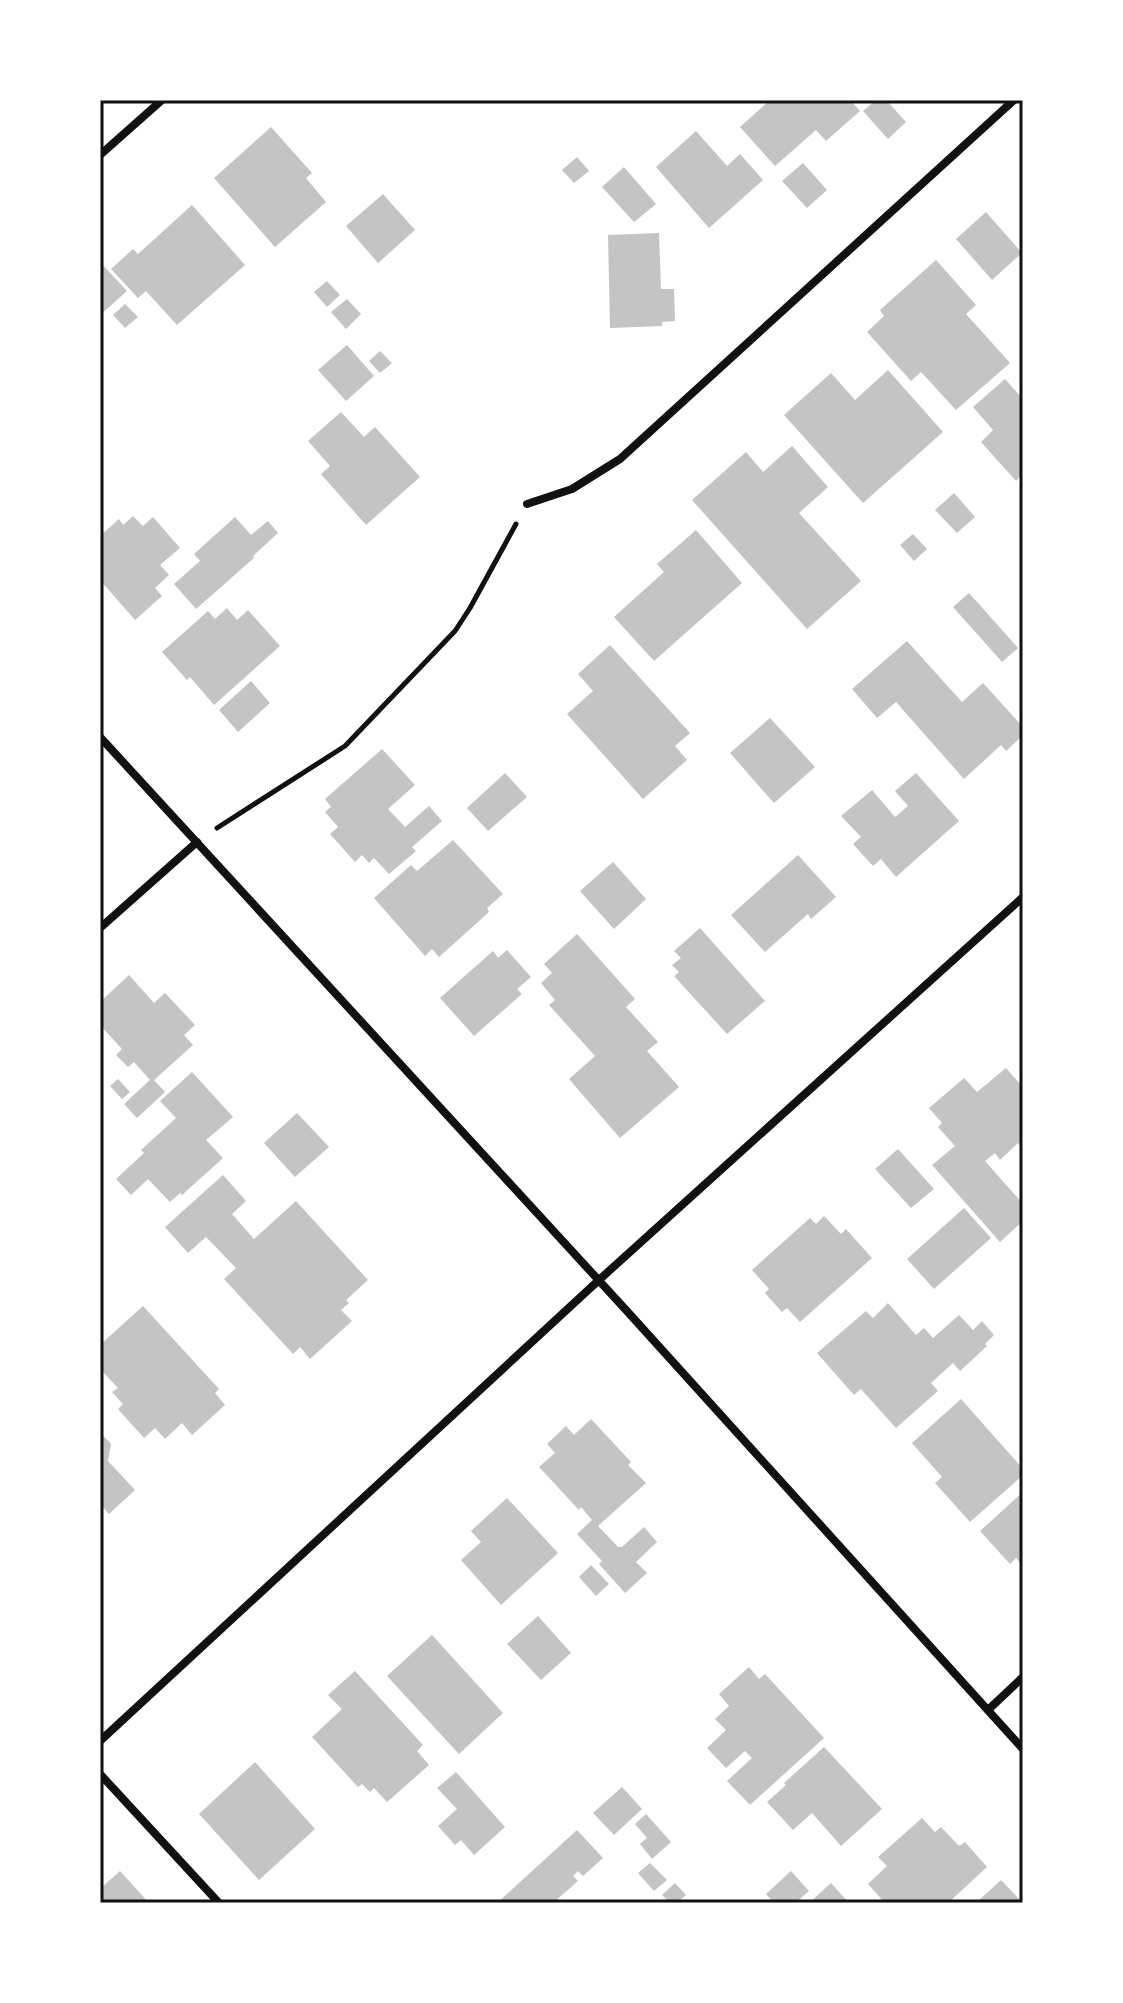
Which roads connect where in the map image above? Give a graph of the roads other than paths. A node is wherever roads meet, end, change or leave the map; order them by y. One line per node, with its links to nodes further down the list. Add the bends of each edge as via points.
1 (162, 100): 3 (street)
2 (1014, 100): 4 (street, via 620,459 572,489)
3 (100, 155)
4 (527, 504)
5 (100, 737): 6 (street)
6 (197, 842): 8 (street); 9 (street)
7 (1023, 897): 9 (street)
8 (100, 928)
9 (599, 1280): 11 (street); 12 (street)
10 (1023, 1677): 11 (street)
11 (988, 1710): 13 (street)
12 (100, 1741)
13 (1023, 1749)
14 (100, 1774): 15 (street)
15 (219, 1903)

